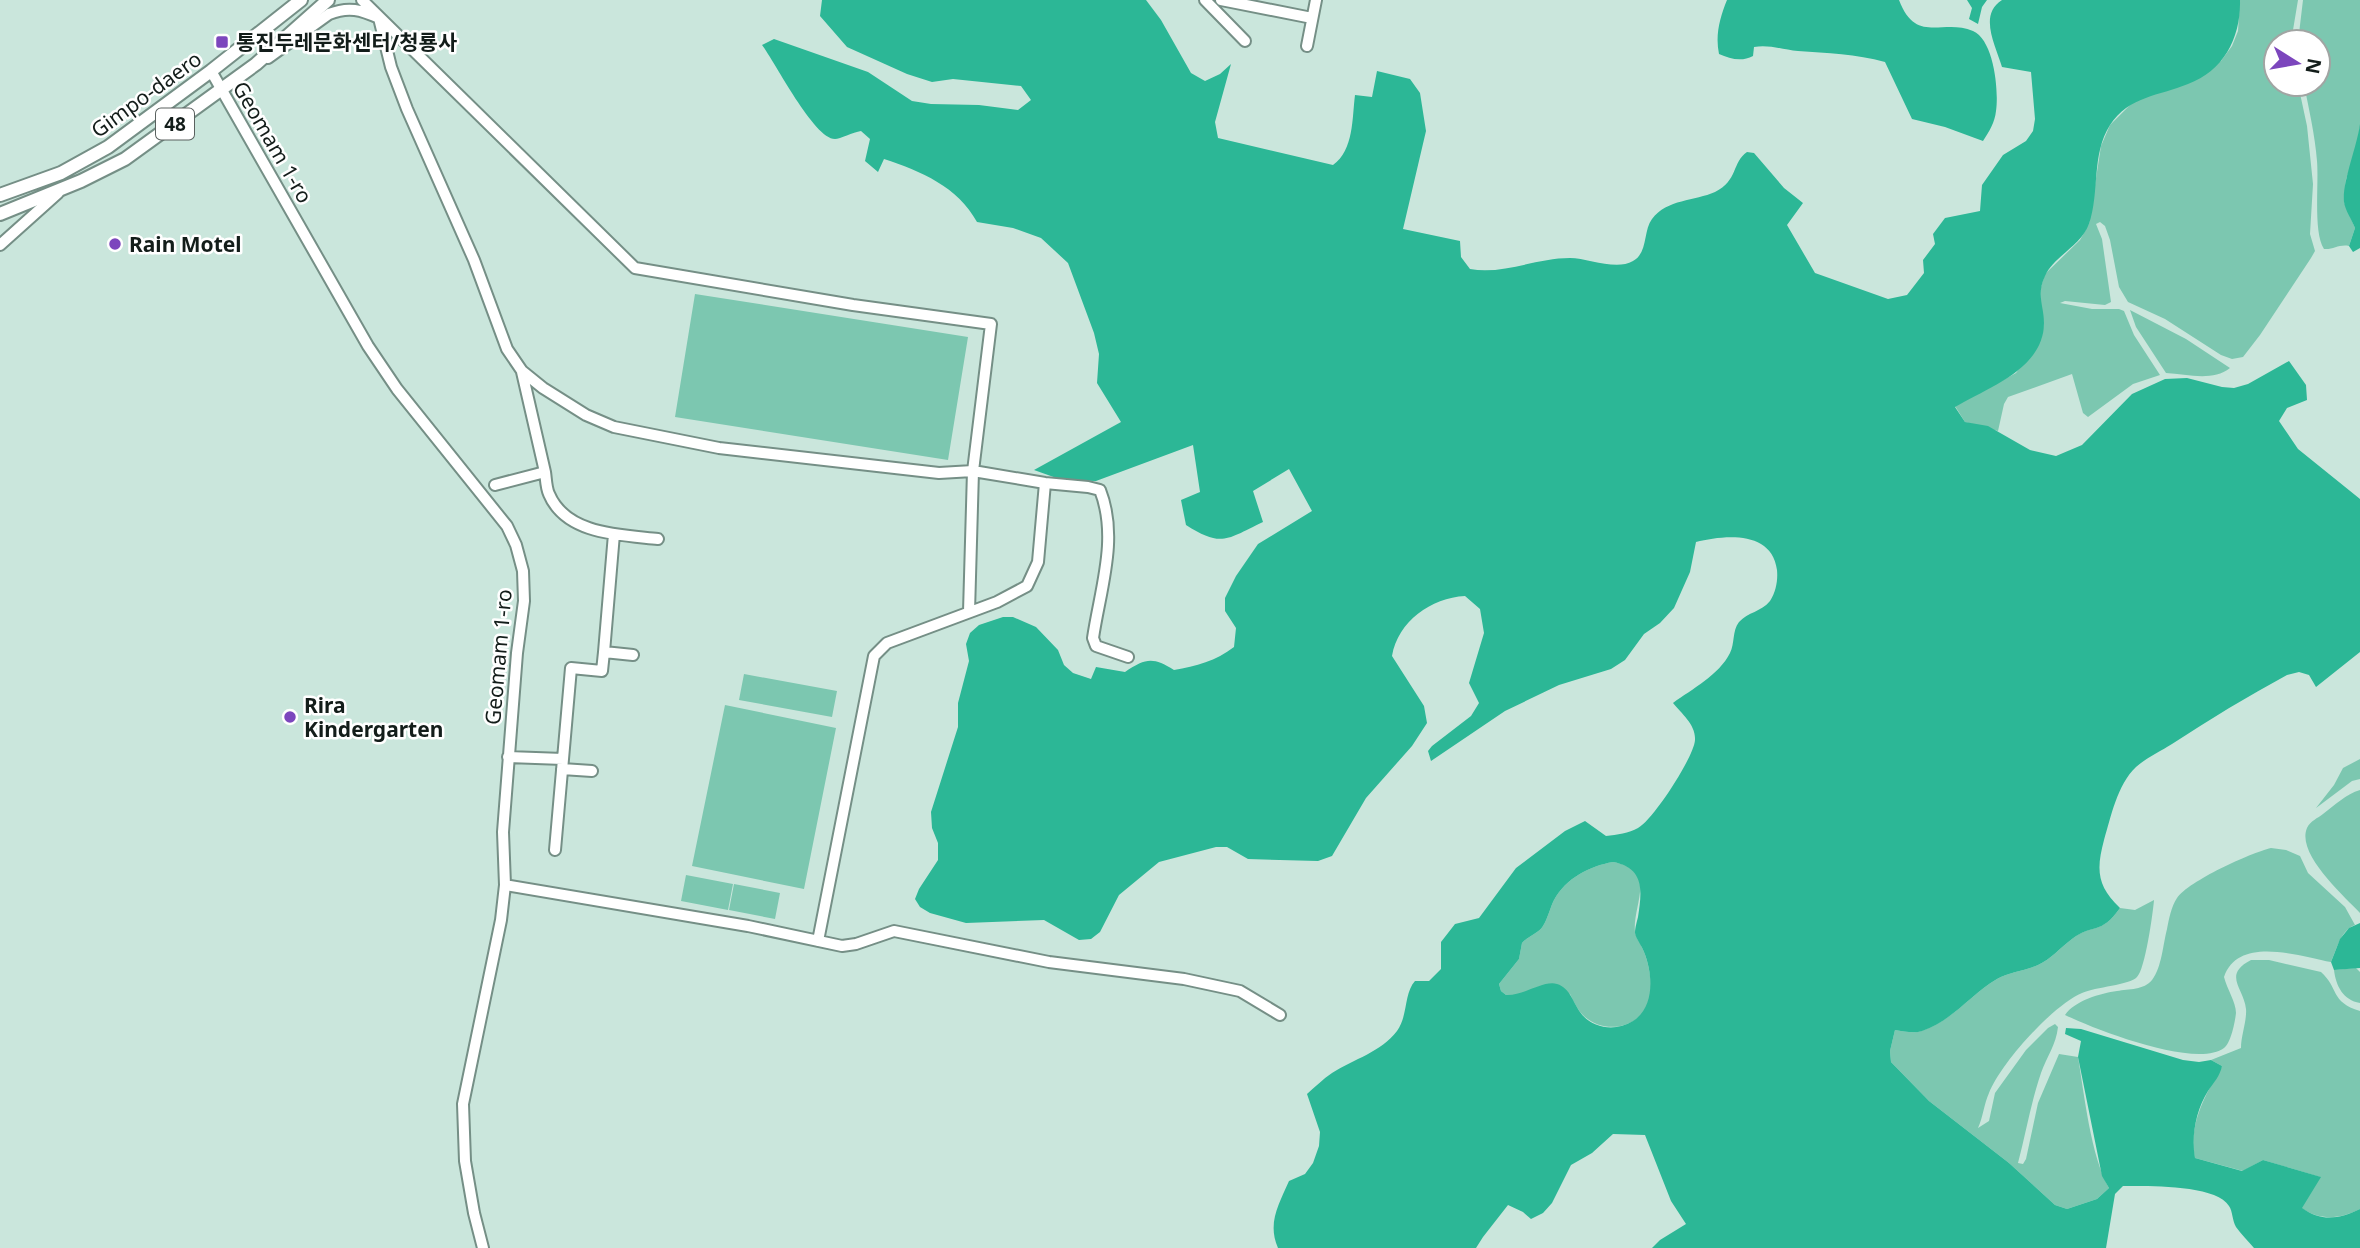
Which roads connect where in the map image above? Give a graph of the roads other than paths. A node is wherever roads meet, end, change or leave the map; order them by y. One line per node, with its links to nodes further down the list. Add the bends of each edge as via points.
1 (301, 0): 12 (main road, Gimpo-daero / 48)
2 (328, 0): 11 (main road, Gimpo-daero / 48)
3 (362, 0): 7 (street)
4 (1205, 0): 9 (street)
5 (1221, 0): 8 (street)
6 (1316, 0): 8 (street)
7 (379, 18): 11 (street, via 355,9 340,10); 18 (street, via 407,109 465,237 507,349); 19 (street, via 635,268 991,324)
8 (1312, 18): 10 (street)
9 (1245, 41)
10 (1307, 46)
11 (256, 64): 13 (main road, Gimpo-daero / 48)
12 (211, 71): 13 (street, Geomam 1-ro); 15 (main road, Gimpo-daero / 48, via 108,146 61,173)
13 (221, 89): 14 (main road, Gimpo-daero / 48, via 125,159); 29 (street, Geomam 1-ro, via 375,357 483,493 516,545 524,601)
14 (65, 188): 16 (main road, Gimpo-daero / 48); 17 (street)
15 (0, 195)
16 (0, 215)
17 (0, 245)
18 (522, 371): 19 (street, via 586,415 614,427 802,459 939,473); 20 (street)
19 (973, 471): 21 (street); 25 (street)
20 (545, 472): 22 (street); 23 (street, via 549,494 562,511 578,524)
21 (1045, 483): 25 (street, via 1038,562 1027,586); 28 (street, via 1100,490 1109,550 1093,638 1096,646)
22 (495, 485)
23 (614, 534): 24 (street); 26 (street)
24 (658, 539)
25 (969, 612): 34 (street, via 887,643 874,656)
26 (604, 652): 27 (street); 30 (street, via 602,671 571,668)
27 (633, 655)
28 (1128, 657)
29 (508, 757): 30 (street); 33 (street, Geomam 1-ro)
30 (563, 764): 31 (street); 32 (street)
31 (592, 771)
32 (555, 850)
33 (505, 885): 34 (street); 36 (street, Geomam 1-ro, via 463,1104 465,1161)
34 (818, 942): 35 (street, via 842,946 894,932 1049,962 1240,991)
35 (1280, 1015)
36 (483, 1248)

